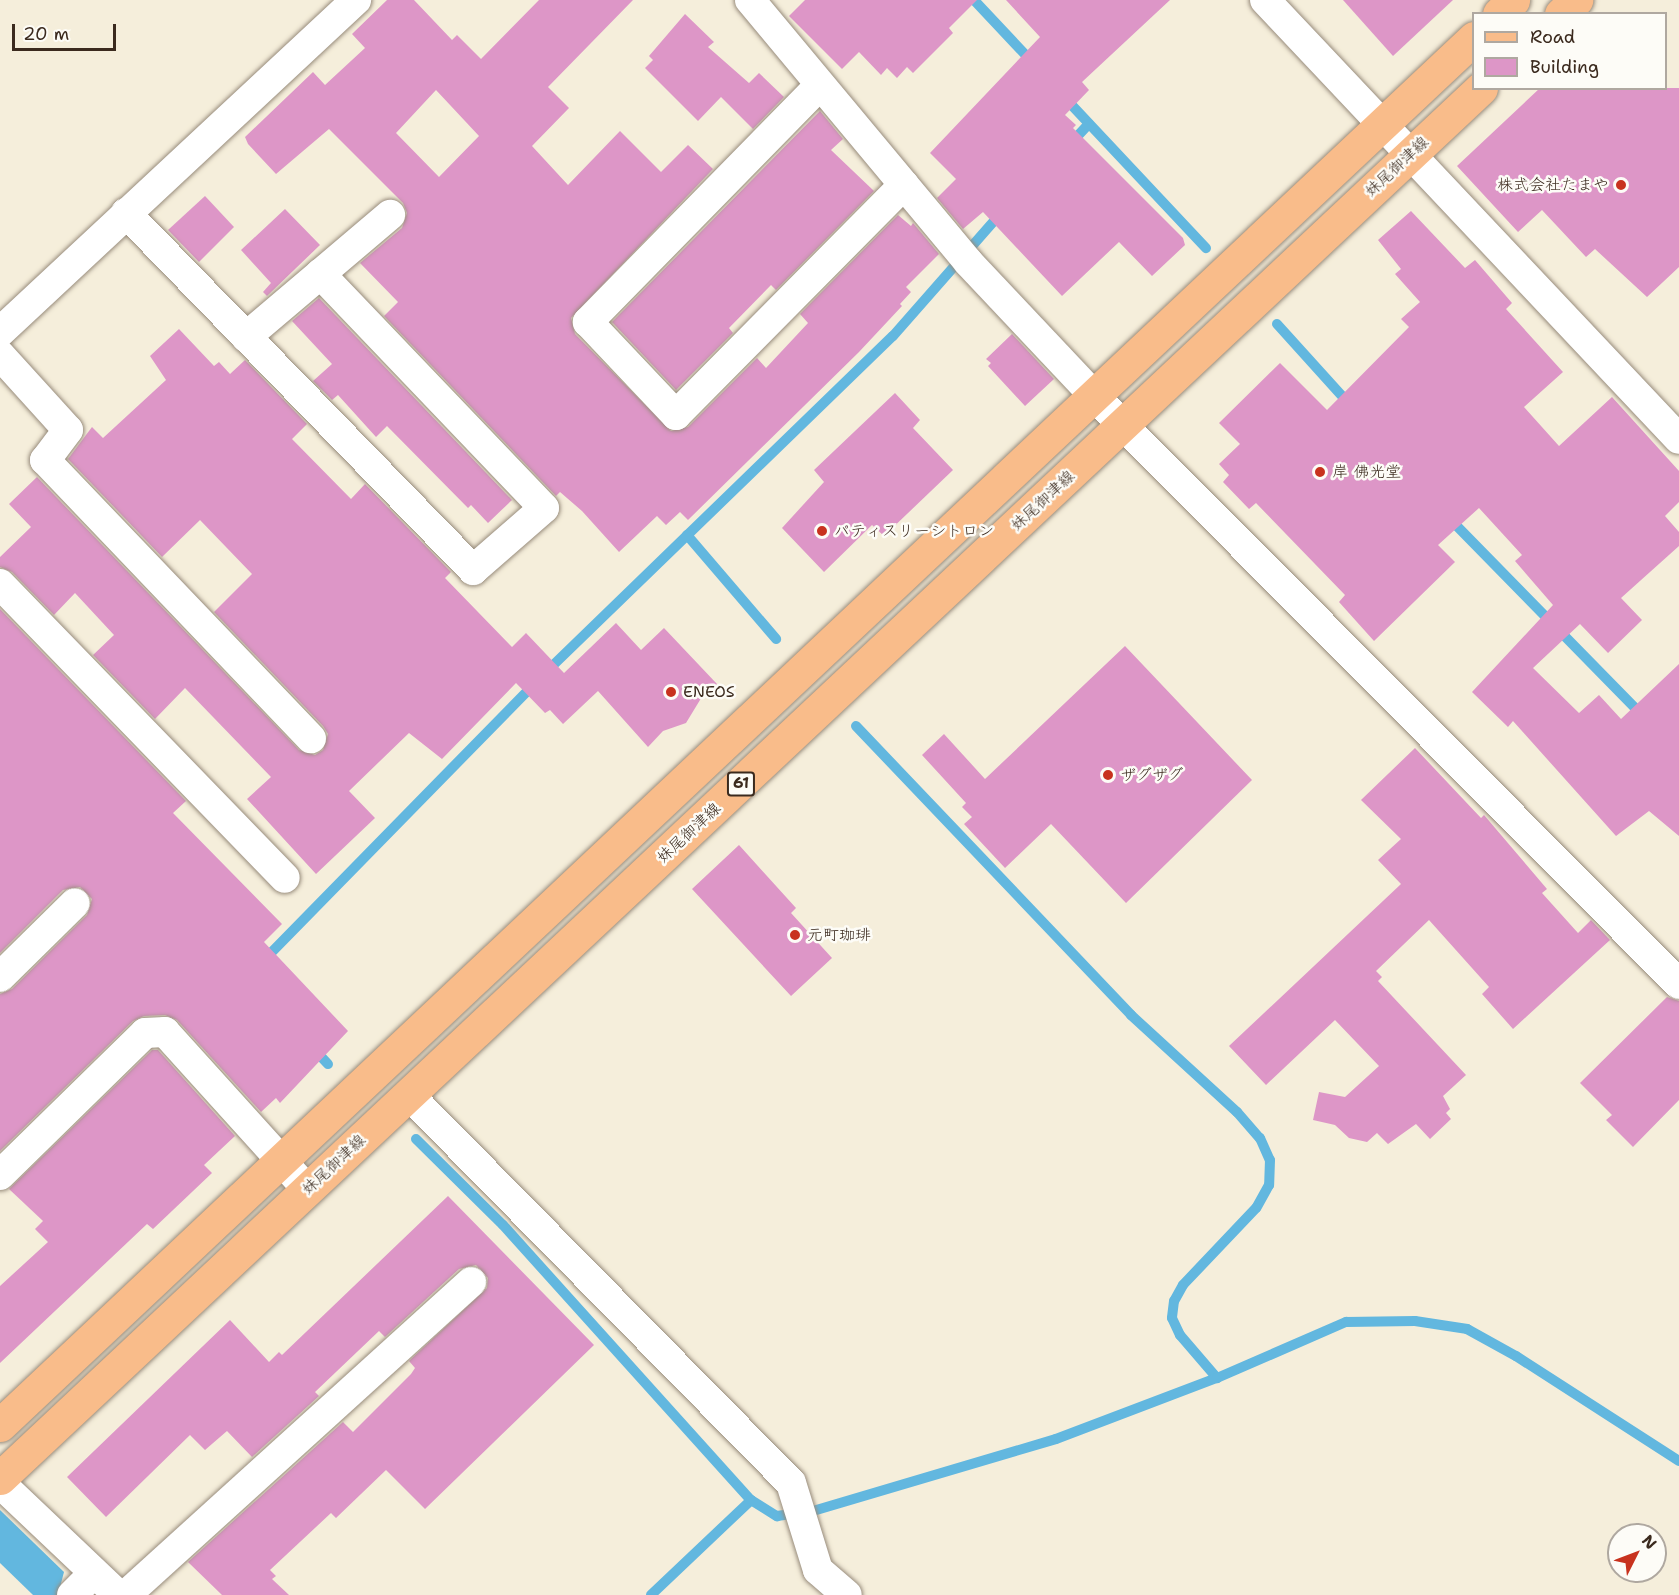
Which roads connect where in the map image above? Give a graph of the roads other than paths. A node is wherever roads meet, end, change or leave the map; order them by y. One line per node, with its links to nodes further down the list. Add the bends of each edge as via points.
1 (356, 0): 14 (street)
2 (750, 0): 9 (street)
3 (1265, 0): 11 (street)
4 (1513, 0): 6 (main road)
5 (1576, 0): 7 (main road)
6 (1501, 12)
7 (1564, 12)
8 (1472, 39): 11 (main road, 61)
9 (820, 85): 13 (street); 13 (street, via 588,322 676,416)
10 (1479, 90): 12 (main road, 妹尾御津線 / 61)
11 (1382, 124): 12 (street); 20 (main road, 61)
12 (1411, 154): 21 (main road, 妹尾御津線 / 61); 22 (street)
13 (904, 185): 20 (street, via 961,255)
14 (126, 213): 17 (street); 18 (street)
15 (390, 215): 16 (street)
16 (320, 274): 18 (street); 18 (street, via 544,508 472,570)
17 (0, 332)
18 (246, 336)
19 (0, 355): 24 (street, via 68,430 45,460)
20 (1095, 397): 21 (street); 30 (main road, 61)
21 (1124, 425): 28 (street); 29 (main road, 妹尾御津線 / 61)
22 (1679, 439)
23 (0, 584): 25 (street)
24 (311, 738)
25 (285, 879)
26 (75, 903): 27 (street)
27 (0, 977)
28 (1679, 984)
29 (410, 1095): 32 (main road, 妹尾御津線 / 61); 40 (street, via 791,1483 818,1570)
30 (280, 1159): 31 (street, via 165,1032 145,1033); 32 (street); 34 (main road, 61)
31 (0, 1175)
32 (308, 1190): 35 (main road, 妹尾御津線 / 61)
33 (471, 1282): 39 (street)
34 (0, 1425)
35 (0, 1478)
36 (0, 1483): 37 (street)
37 (82, 1585): 38 (street)
38 (118, 1595)
39 (126, 1595)
40 (847, 1595)

